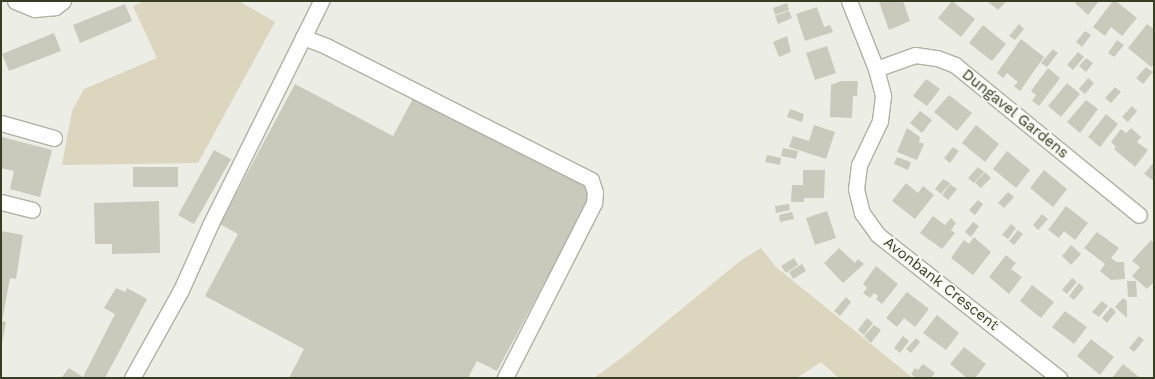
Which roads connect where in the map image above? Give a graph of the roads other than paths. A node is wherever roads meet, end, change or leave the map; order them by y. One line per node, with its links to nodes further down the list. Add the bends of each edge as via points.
1 (15, 1): 2 (street, via 34,10 55,7)
2 (63, 1)
3 (321, 1): 5 (street)
4 (849, 1): 6 (street, Avonbank Crescent)
5 (302, 37): 12 (street, via 181,290); 13 (street, via 326,46 591,180 594,203)
6 (876, 68): 11 (street, Dungavel Gardens, via 915,55 955,65); 14 (street, Avonbank Crescent, via 883,96 880,121 859,165 856,189 862,213 878,235)
7 (1, 124): 8 (street)
8 (54, 138)
9 (1, 202): 10 (street)
10 (32, 210)
11 (1139, 215)
12 (136, 376)
13 (505, 378)
14 (1059, 378)

